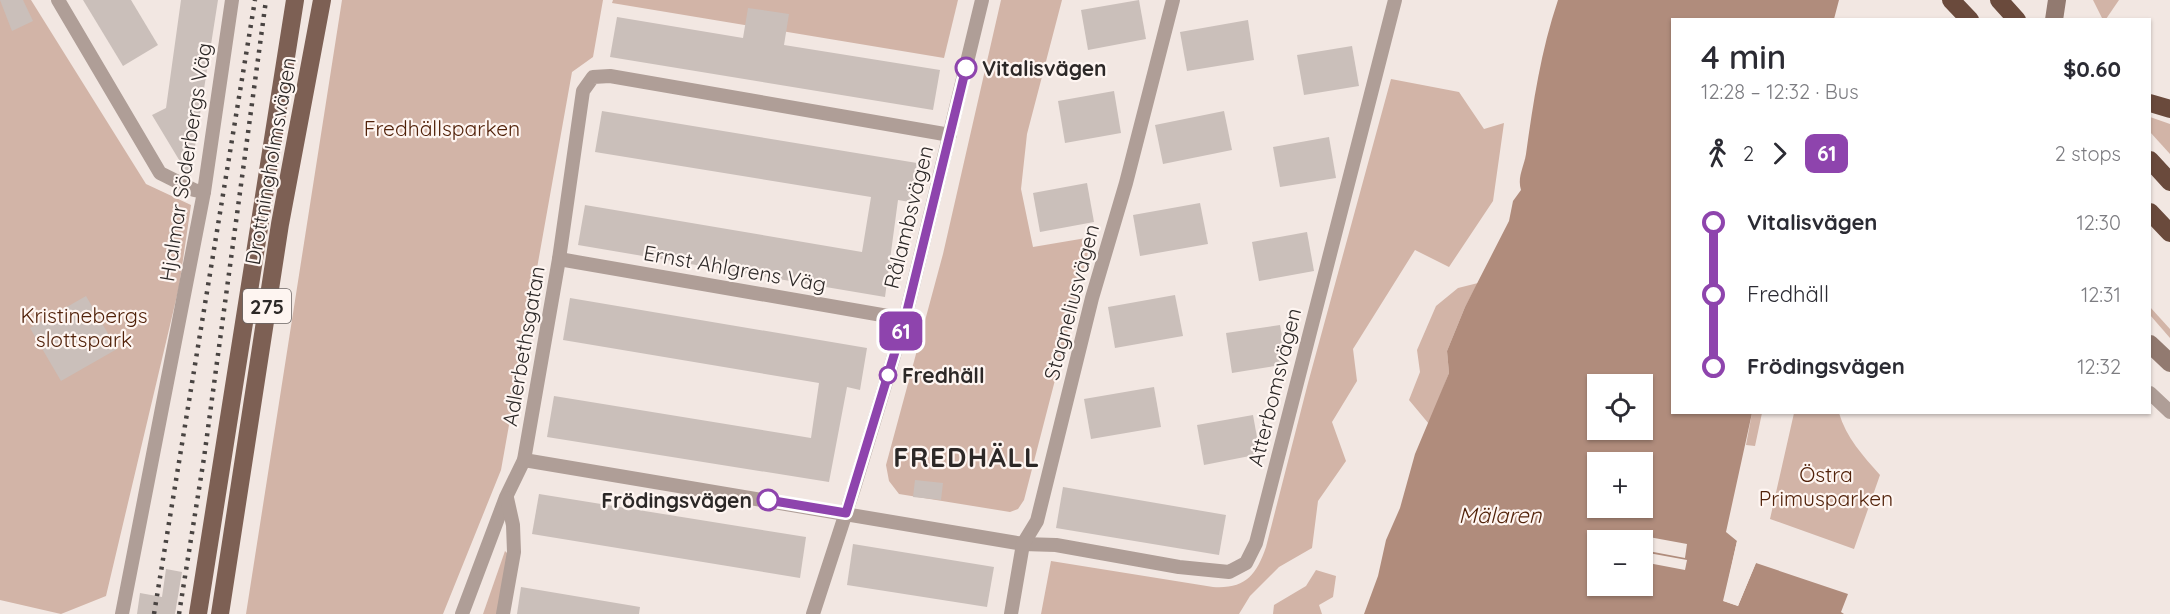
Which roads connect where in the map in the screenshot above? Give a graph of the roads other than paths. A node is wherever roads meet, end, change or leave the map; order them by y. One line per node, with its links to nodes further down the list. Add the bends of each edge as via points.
1 (58, 0): 21 (street, via 160,173)
2 (232, 0): 21 (street, Hjalmar Söderbergs Väg)
3 (295, 0): 35 (main road, Drottningholmsvägen / 275)
4 (322, 0): 36 (main road, Drottningholmsvägen / 275, via 280,224)
5 (982, 0): 18 (street, Rålambsvägen)
6 (1173, 0): 33 (street, Stagneliusvägen, via 1092,298 1037,521)
7 (1395, 0): 33 (street, Atterbomsvägen, via 1256,543 1246,562 1229,572 1056,545)
8 (1951, 0): 12 (highway)
9 (1999, 0): 14 (highway)
10 (2016, 0): 13 (street)
11 (2057, 0): 15 (street)
12 (1968, 18)
13 (2012, 18)
14 (2016, 18)
15 (2054, 18)
16 (2151, 103): 17 (highway)
17 (2170, 109)
18 (950, 135): 24 (street, Adlerbethsgatan, via 610,76 593,77 583,91); 25 (street, Rålambsvägen)
19 (2151, 161): 20 (highway)
20 (2170, 182)
21 (204, 192): 34 (street, Hjalmar Söderbergs Väg)
22 (2151, 213): 23 (highway)
23 (2170, 234)
24 (559, 259): 25 (street, Ernst Ahlgrens Väg); 30 (street, Adlerbethsgatan)
25 (905, 319): 32 (street, Rålambsvägen)
26 (2151, 345): 27 (street)
27 (2170, 363)
28 (2151, 394): 29 (street)
29 (2170, 412)
30 (524, 460): 31 (street, Adlerbethsgatan); 32 (street)
31 (506, 497): 37 (street, Adlerbethsgatan); 38 (street, via 514,552)
32 (846, 513): 33 (street); 39 (street, Rålambsvägen)
33 (1023, 544): 40 (street, Stagneliusvägen)
34 (122, 614)
35 (198, 614)
36 (220, 614)
37 (462, 614)
38 (503, 614)
39 (813, 614)
40 (1011, 614)

